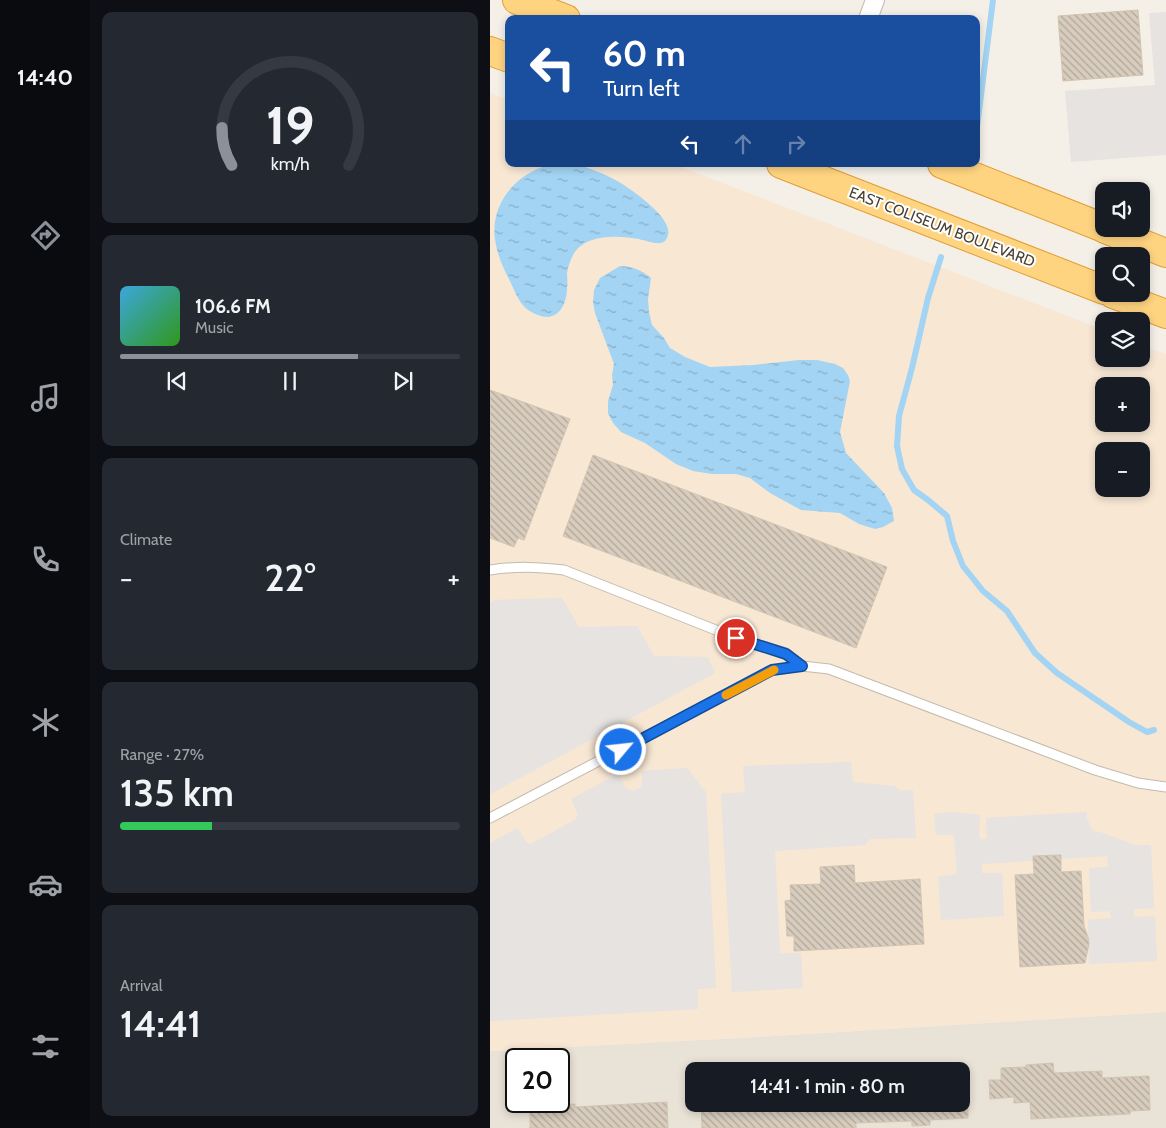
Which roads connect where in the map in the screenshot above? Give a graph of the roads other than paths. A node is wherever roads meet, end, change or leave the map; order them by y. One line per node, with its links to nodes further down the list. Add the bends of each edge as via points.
1 (517, 0): 3 (highway)
2 (875, 0): 4 (street)
3 (556, 15)
4 (869, 15)
5 (490, 51): 6 (highway)
6 (505, 57)
7 (789, 167): 12 (highway, EAST COLISEUM BOULEVARD)
8 (950, 167): 9 (highway)
9 (1095, 224)
10 (1127, 237): 11 (highway)
11 (1166, 253)
12 (1095, 286)
13 (1134, 302): 14 (highway)
14 (1166, 314)
15 (490, 570): 16 (lane, via 543,567 564,570 736,638 786,654)
16 (802, 666): 17 (lane, via 829,669 1095,770 1138,783); 18 (lane, via 772,670)
17 (1166, 787)
18 (490, 818)

